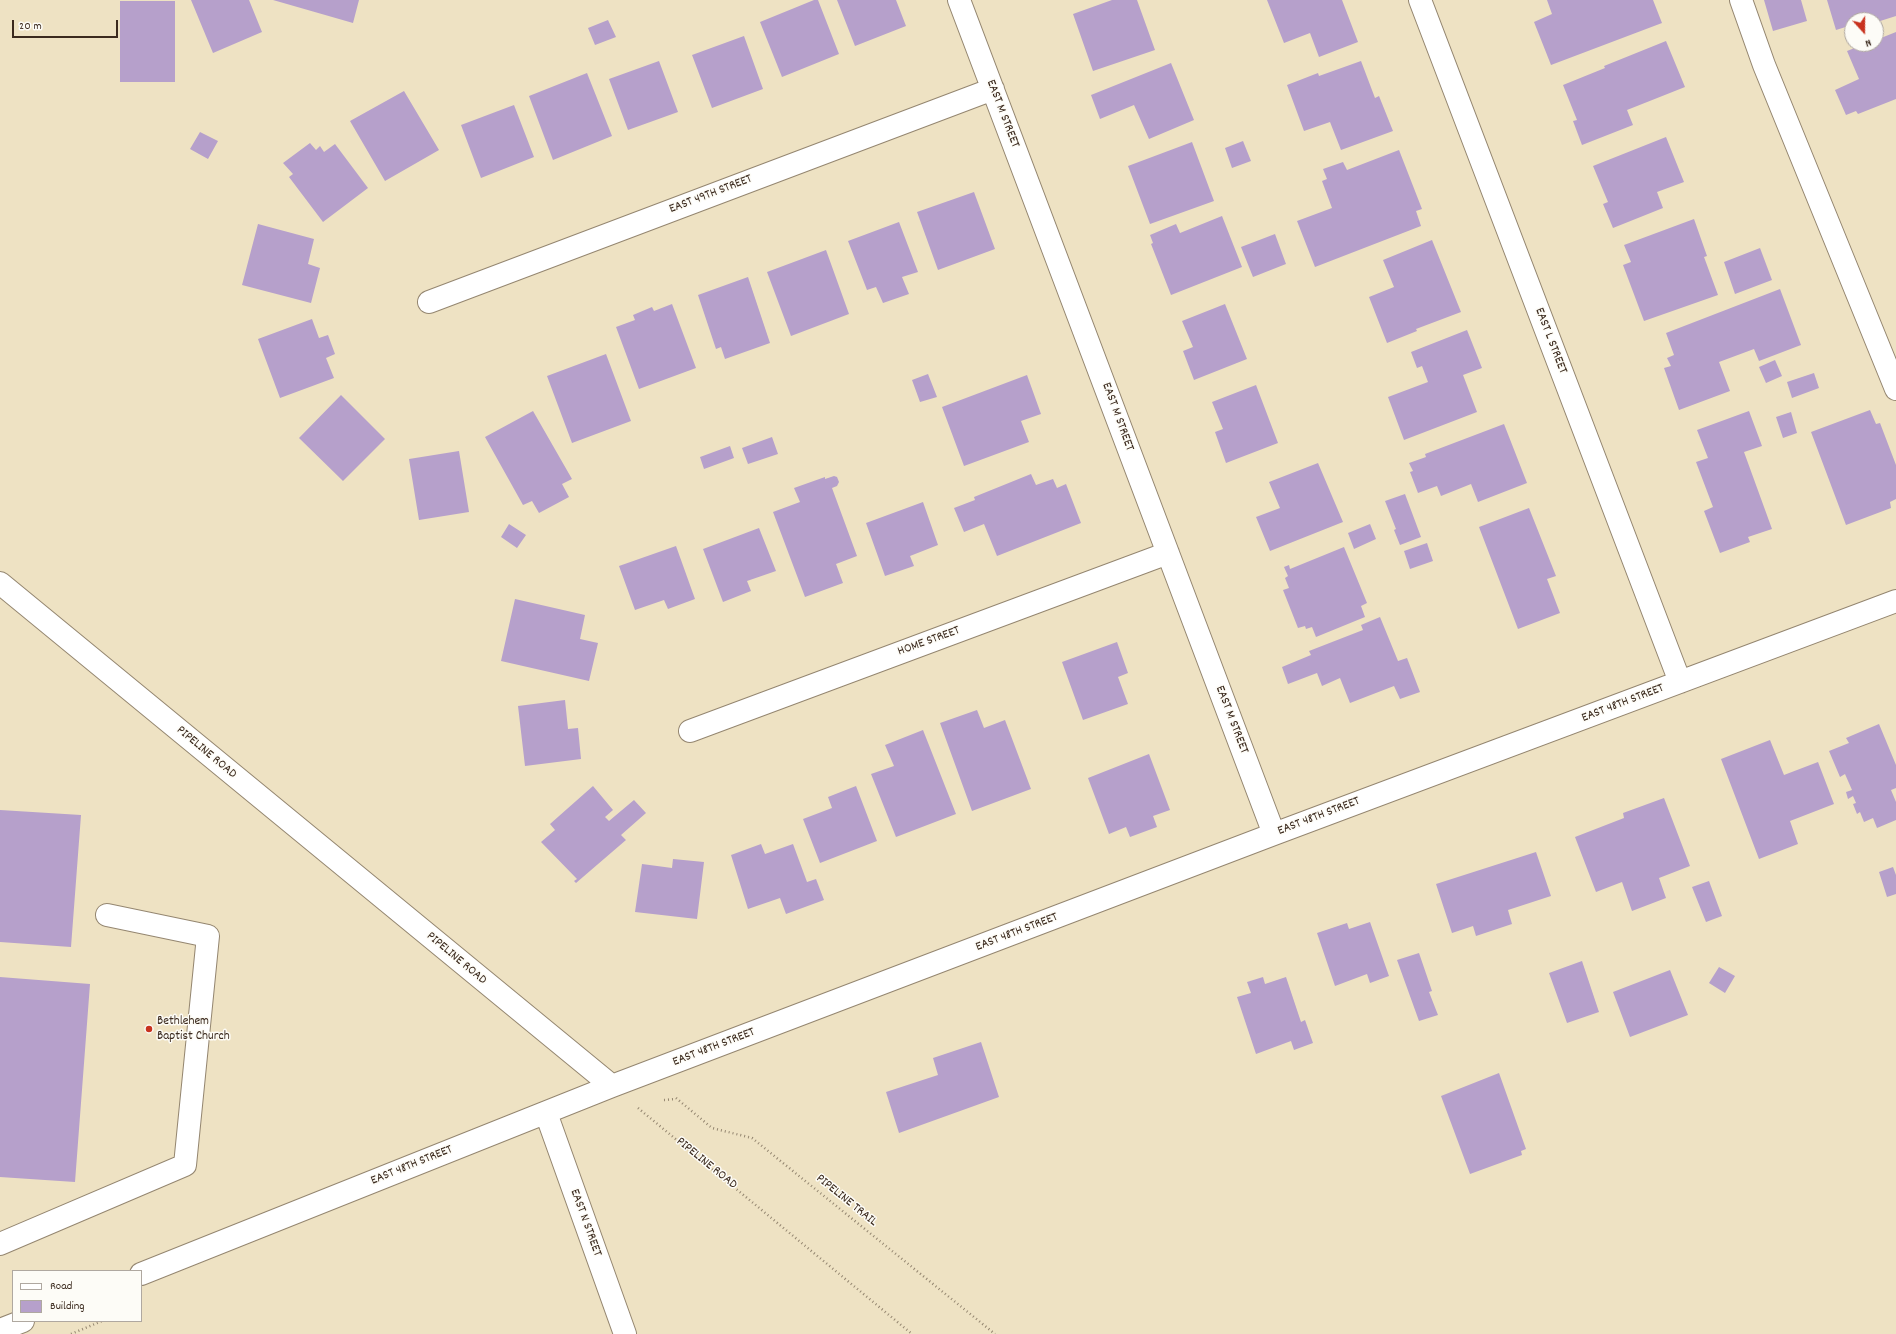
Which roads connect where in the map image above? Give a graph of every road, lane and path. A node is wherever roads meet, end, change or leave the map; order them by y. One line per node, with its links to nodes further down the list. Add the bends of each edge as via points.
1 (959, 0): 4 (street, EAST M STREET)
2 (1420, 0): 10 (street, EAST L STREET)
3 (1741, 0): 6 (street, via 1764,65)
4 (993, 89): 5 (street, EAST 49TH STREET); 7 (street, EAST M STREET)
5 (430, 302)
6 (1896, 389)
7 (1168, 553): 11 (street, HOME STREET); 12 (street, EAST M STREET)
8 (0, 583): 14 (street, PIPELINE ROAD)
9 (1896, 601): 10 (street, EAST 48TH STREET)
10 (1680, 682): 12 (street, EAST 48TH STREET)
11 (690, 731)
12 (1274, 834): 14 (street, EAST 48TH STREET)
13 (107, 915): 17 (street, via 208,936 185,1165)
14 (612, 1086): 16 (street, EAST 48TH STREET); 24 (path, PIPELINE ROAD)
15 (676, 1099): 25 (path, PIPELINE TRAIL, via 712,1128 752,1138)
16 (546, 1113): 18 (street, EAST 48TH STREET); 23 (street, EAST N STREET)
17 (0, 1244)
18 (142, 1274)
19 (20, 1322): 21 (street)
20 (100, 1322): 22 (path)
21 (0, 1330)
22 (71, 1334)
23 (625, 1334)
24 (912, 1334)
25 (995, 1334)

